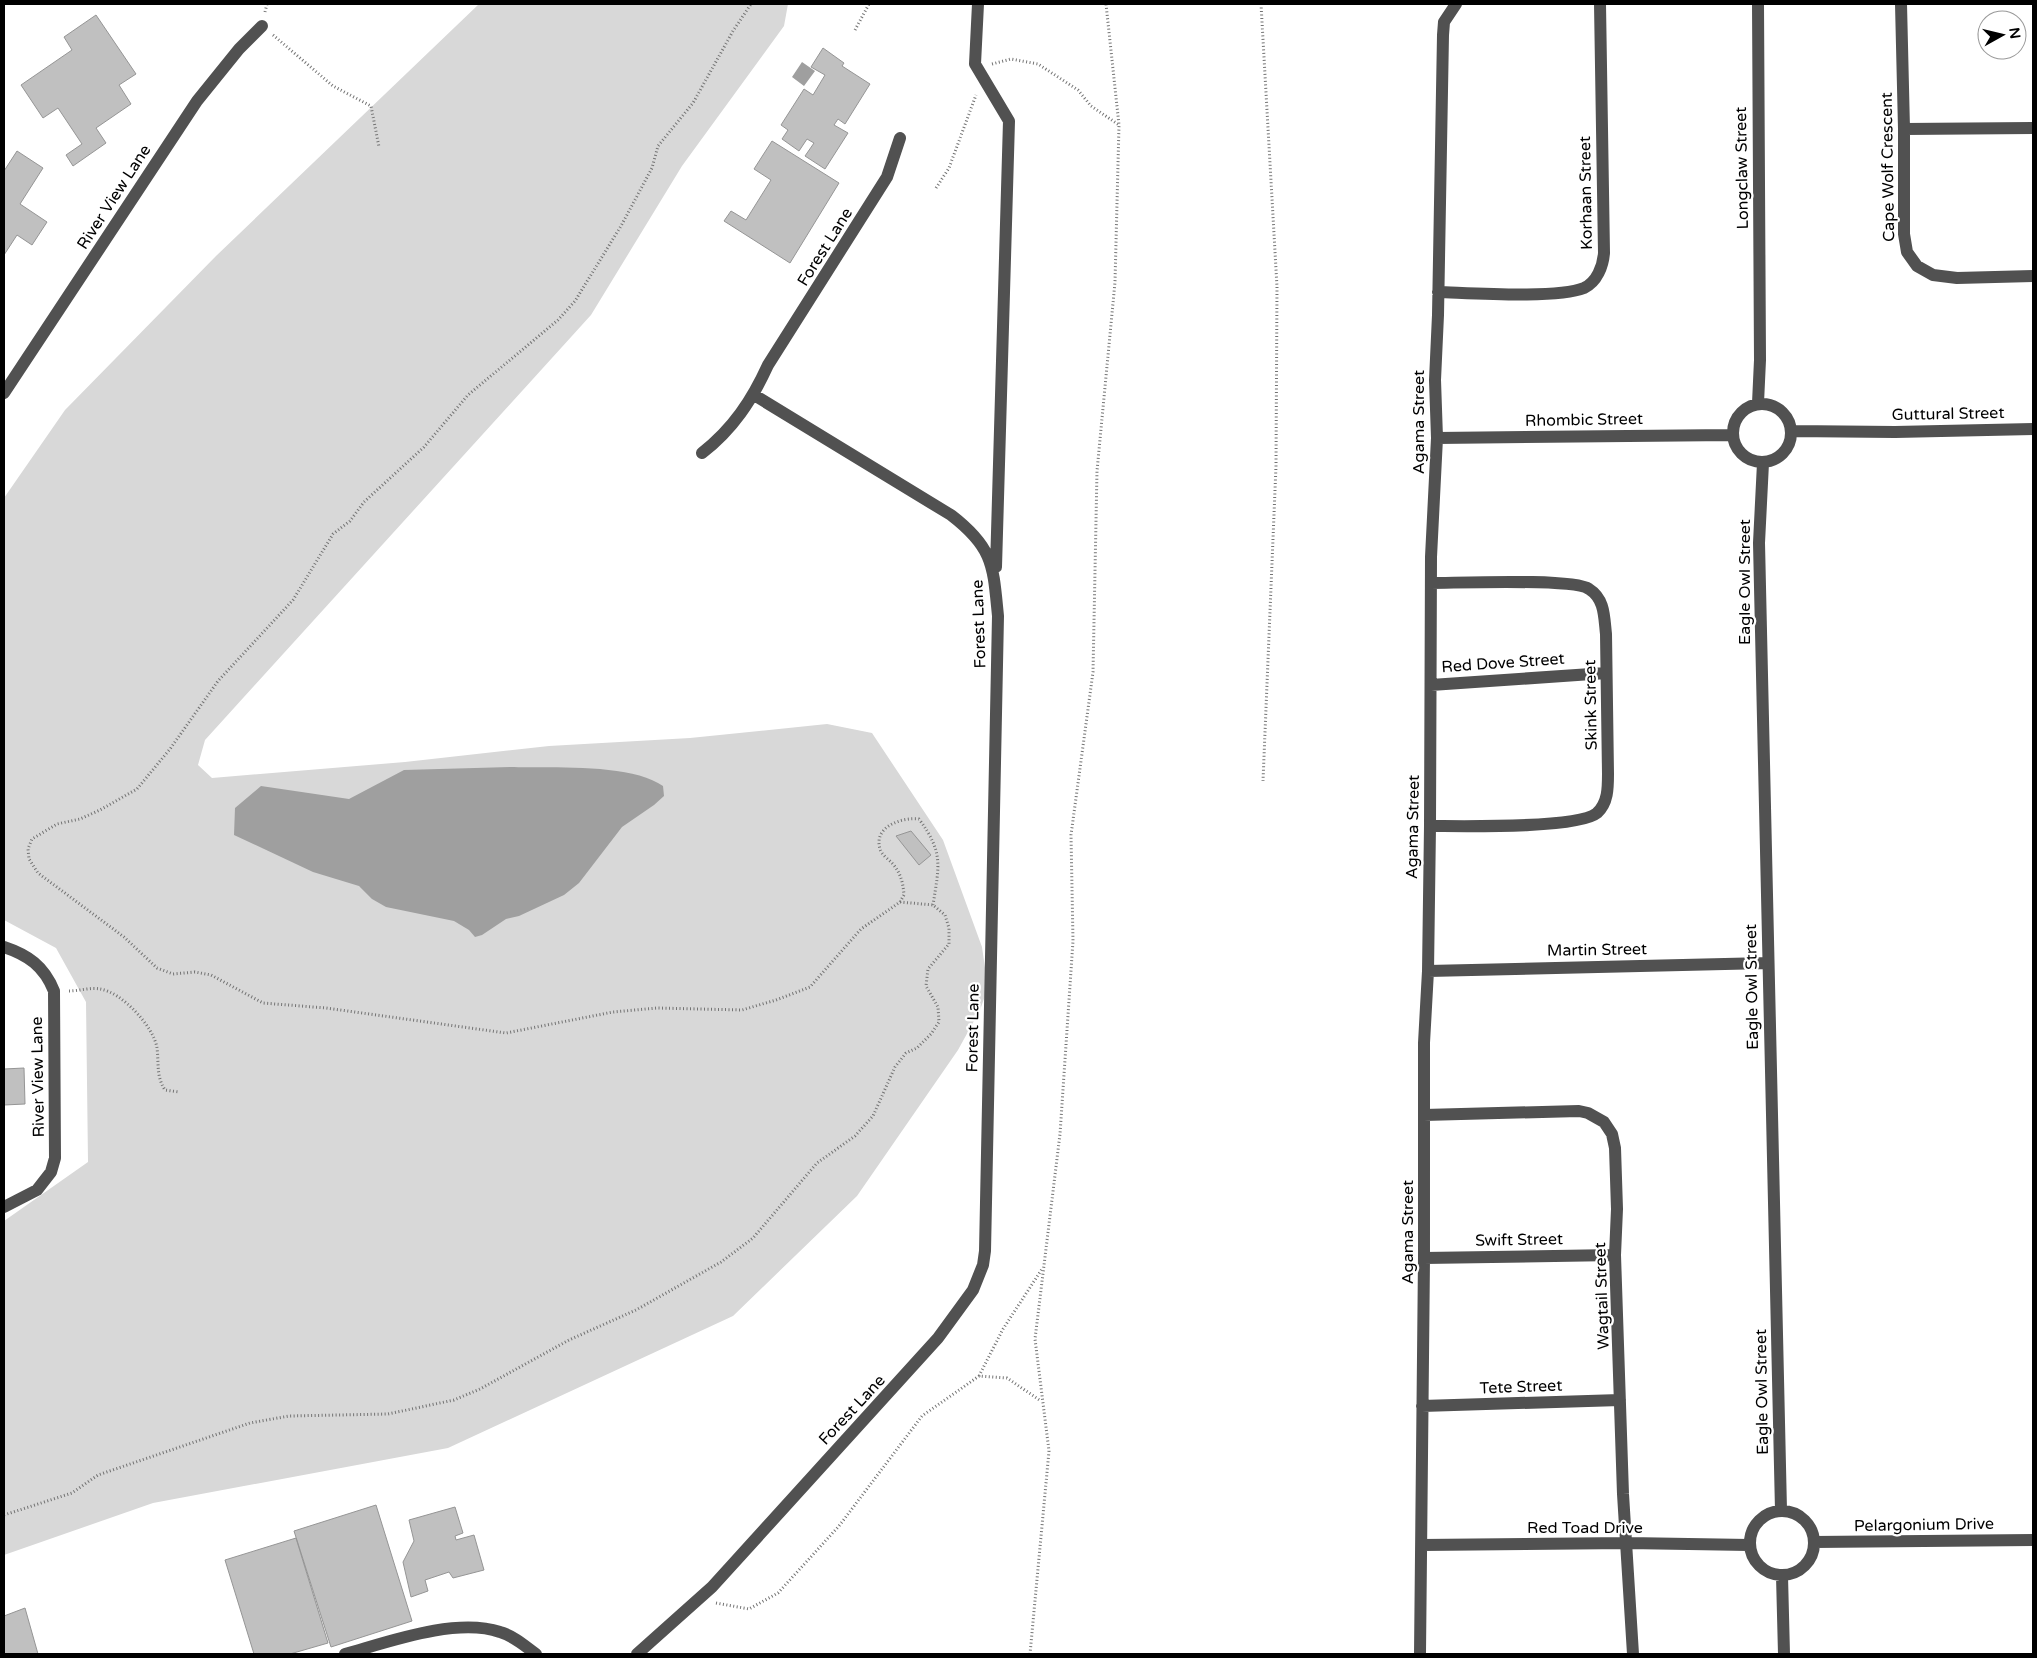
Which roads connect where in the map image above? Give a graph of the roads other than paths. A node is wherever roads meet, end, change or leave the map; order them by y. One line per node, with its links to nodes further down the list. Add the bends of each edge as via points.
1 (978, 4): 21 (street, via 976,64 1009,121)
2 (1456, 4): 11 (street, Agama Street, via 1444,22 1442,36)
3 (1600, 4): 11 (street, Korhaan Street, via 1604,253 1600,270 1590,284 1568,291 1540,294)
4 (1758, 4): 14 (street, Longclaw Street)
5 (1901, 4): 8 (street, Cape Wolf Crescent)
6 (262, 26): 12 (street, River View Lane, via 238,49 197,101)
7 (2033, 128): 8 (street)
8 (1904, 129): 10 (street, Cape Wolf Crescent, via 1904,234 1907,252 1917,266 1933,275 1957,278)
9 (900, 138): 13 (street, Forest Lane, via 887,177 768,365)
10 (2033, 276)
11 (1438, 292): 18 (street, Agama Street)
12 (4, 393)
13 (754, 395): 19 (street, Forest Lane, via 732,427); 21 (street, Forest Lane, via 962,524 986,549)
14 (1758, 403): 16 (street, via 1775,406 1788,418); 17 (street, via 1745,408 1735,419)
15 (2033, 429): 16 (street, Guttural Street)
16 (1791, 431): 20 (street, via 1790,444 1784,453)
17 (1732, 435): 18 (street, Rhombic Street); 20 (street, via 1737,450 1749,461)
18 (1437, 438): 22 (street, Agama Street)
19 (702, 454)
20 (1763, 464): 27 (street, Eagle Owl Street, via 1759,543)
21 (995, 582): 44 (street, Forest Lane, via 998,616 988,1172 983,1265 973,1290 938,1338 894,1389 699,1600)
22 (1431, 583): 23 (street, Skink Street, via 1563,583 1588,588 1602,602); 24 (street, Agama Street)
23 (1606, 673): 24 (street, Red Dove Street); 25 (street, Skink Street, via 1608,783 1607,797 1598,812 1590,817 1564,822)
24 (1432, 685): 25 (street, Agama Street)
25 (1430, 826): 28 (street, Agama Street)
26 (4, 947): 30 (street, River View Lane, via 36,962 54,991 55,1158 51,1172 38,1190)
27 (1768, 963): 28 (street, Martin Street); 35 (street, Eagle Owl Street)
28 (1428, 971): 29 (street, Agama Street)
29 (1424, 1115): 31 (street, Wagtail Street, via 1579,1111 1604,1122 1612,1134 1615,1148); 32 (street, Agama Street)
30 (4, 1207)
31 (1616, 1254): 32 (street, Swift Street); 33 (street, Wagtail Street)
32 (1424, 1258): 34 (street, Agama Street)
33 (1620, 1400): 34 (street, Tete Street); 38 (street, Wagtail Street)
34 (1422, 1406): 39 (street, Agama Street)
35 (1781, 1510): 37 (street, via 1794,1512 1804,1519 1812,1530); 40 (street, via 1764,1515 1753,1528)
36 (2033, 1540): 37 (street, Pelargonium Drive)
37 (1814, 1542): 41 (street, via 1811,1559 1799,1571)
38 (1628, 1543): 39 (street, Red Toad Drive); 40 (street, Red Toad Drive); 46 (street, Wagtail Street)
39 (1422, 1545): 45 (street, Agama Street)
40 (1749, 1545): 41 (street, via 1752,1557 1760,1567 1770,1574)
41 (1782, 1576): 47 (street)
42 (345, 1654): 43 (street, via 429,1632 466,1628 500,1632)
43 (536, 1654)
44 (638, 1654)
45 (1420, 1654)
46 (1633, 1654)
47 (1784, 1654)

